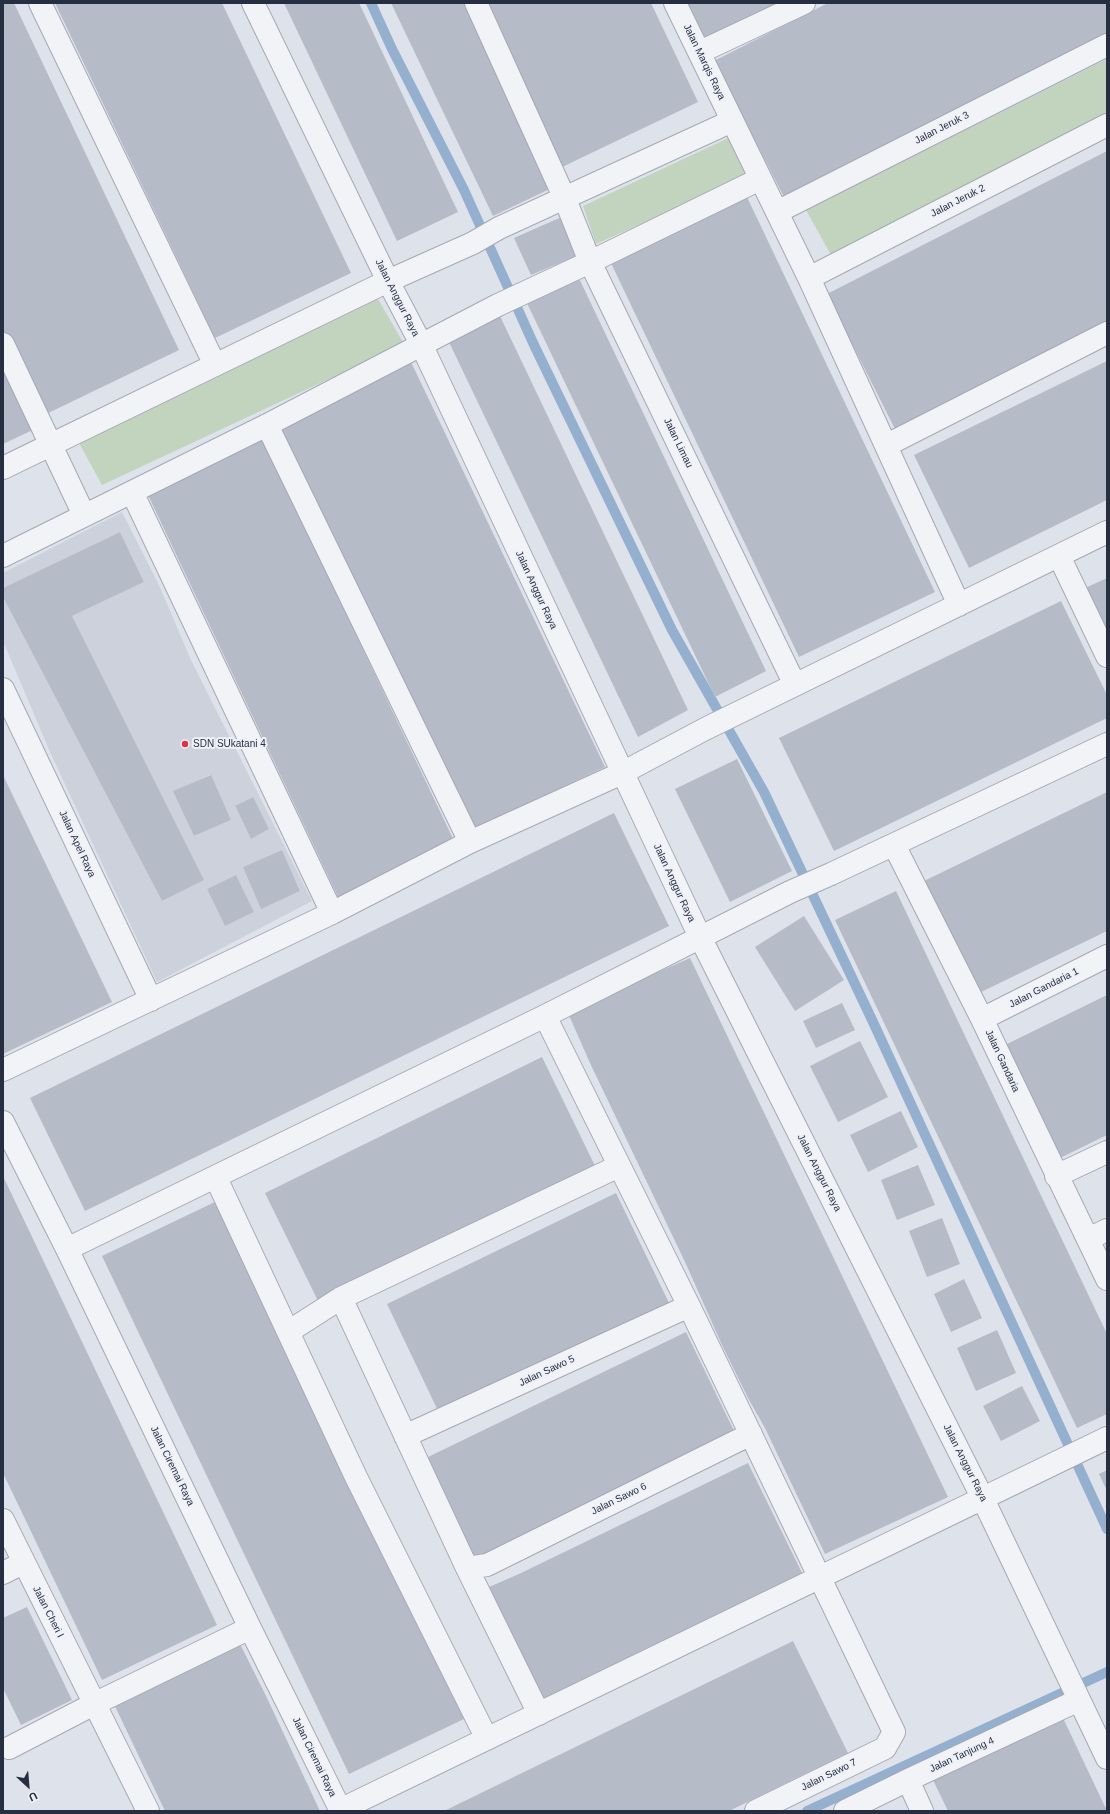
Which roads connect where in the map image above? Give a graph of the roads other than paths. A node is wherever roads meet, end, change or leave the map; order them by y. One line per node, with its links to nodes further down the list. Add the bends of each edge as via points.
1 (40, 3): 19 (street)
2 (253, 3): 15 (street, Jalan Anggur Raya)
3 (476, 3): 11 (street, Jalan Limau)
4 (675, 3): 7 (street, Jalan Marqis Raya)
5 (804, 3): 7 (street)
6 (1107, 45): 12 (street, Jalan Jeruk 3)
7 (700, 52): 8 (street, Jalan Marqis Raya)
8 (732, 121): 10 (street, Jalan Marqis Raya); 11 (street)
9 (1107, 125): 14 (street, Jalan Jeruk 2)
10 (760, 179): 12 (street, Jalan Marqis Raya); 13 (street)
11 (565, 199): 13 (street, Jalan Limau); 15 (street)
12 (777, 212): 14 (street, Jalan Marqis Raya)
13 (590, 262): 18 (street, via 527,290); 31 (street, Jalan Limau)
14 (809, 278): 22 (street, Jalan Marqis Raya)
15 (388, 281): 18 (street, Jalan Anggur Raya); 19 (street)
16 (1107, 333): 22 (street)
17 (3, 344): 21 (street)
18 (420, 344): 20 (street); 34 (street, Jalan Anggur Raya)
19 (215, 365): 21 (street)
20 (267, 426): 24 (street); 35 (street)
21 (50, 445): 23 (street); 25 (street)
22 (887, 446): 29 (street, Jalan Marqis Raya)
23 (3, 468)
24 (132, 492): 25 (street); 37 (street)
25 (84, 515): 27 (street)
26 (1107, 532): 28 (street)
27 (3, 556)
28 (1059, 556): 29 (street); 30 (street)
29 (959, 605): 31 (street)
30 (1107, 656)
31 (796, 685): 34 (street)
32 (3, 688): 40 (street, Jalan Apel Raya)
33 (1107, 744): 36 (street)
34 (622, 773): 35 (street); 38 (street, Jalan Anggur Raya)
35 (470, 842): 37 (street)
36 (894, 845): 38 (street, via 790,892); 42 (street, Jalan Gandaria)
37 (332, 913): 40 (street)
38 (700, 937): 41 (street); 58 (street, Jalan Anggur Raya)
39 (1107, 956): 42 (street, Jalan Gandaria 1)
40 (151, 1000): 43 (street)
41 (545, 1016): 46 (street); 48 (street)
42 (982, 1019): 47 (street, Jalan Gandaria)
43 (3, 1070)
44 (3, 1122): 50 (street, Jalan Ciremai Raya)
45 (1107, 1152): 47 (street)
46 (619, 1166): 52 (street); 53 (street)
47 (1056, 1176): 49 (street, Jalan Gandaria)
48 (216, 1178): 50 (street); 54 (street)
49 (1098, 1235): 51 (street, Jalan Gandaria)
50 (67, 1249): 64 (street, Jalan Ciremai Raya)
51 (1107, 1279)
52 (341, 1298): 54 (street); 56 (street)
53 (688, 1306): 55 (street); 56 (street, Jalan Sawo 5)
54 (288, 1332): 68 (street, via 356,1477)
55 (751, 1434): 61 (street, Jalan Sawo 6); 63 (street)
56 (405, 1436): 61 (street)
57 (1098, 1442): 58 (street)
58 (982, 1497): 63 (street); 65 (street, Jalan Anggur Raya)
59 (3, 1520): 60 (street, Jalan Cheri I)
60 (23, 1563): 62 (street); 66 (street, Jalan Cheri I)
61 (477, 1567): 67 (street)
62 (3, 1573)
63 (820, 1577): 67 (street); 74 (street, Jalan Sawo 7, via 894,1732 885,1748)
64 (250, 1628): 66 (street); 72 (street, Jalan Ciremai Raya)
65 (1077, 1695): 70 (street, Jalan Anggur Raya); 71 (street, Jalan Tanjung 4)
66 (94, 1704): 69 (street); 73 (street, Jalan Cheri I)
67 (539, 1714): 68 (street)
68 (487, 1739): 72 (street)
69 (9, 1748)
70 (1107, 1758)
71 (908, 1780): 75 (street, Jalan Tanjung 4); 76 (street)
72 (341, 1810)
73 (148, 1811)
74 (756, 1811)
75 (845, 1811)
76 (922, 1811)

